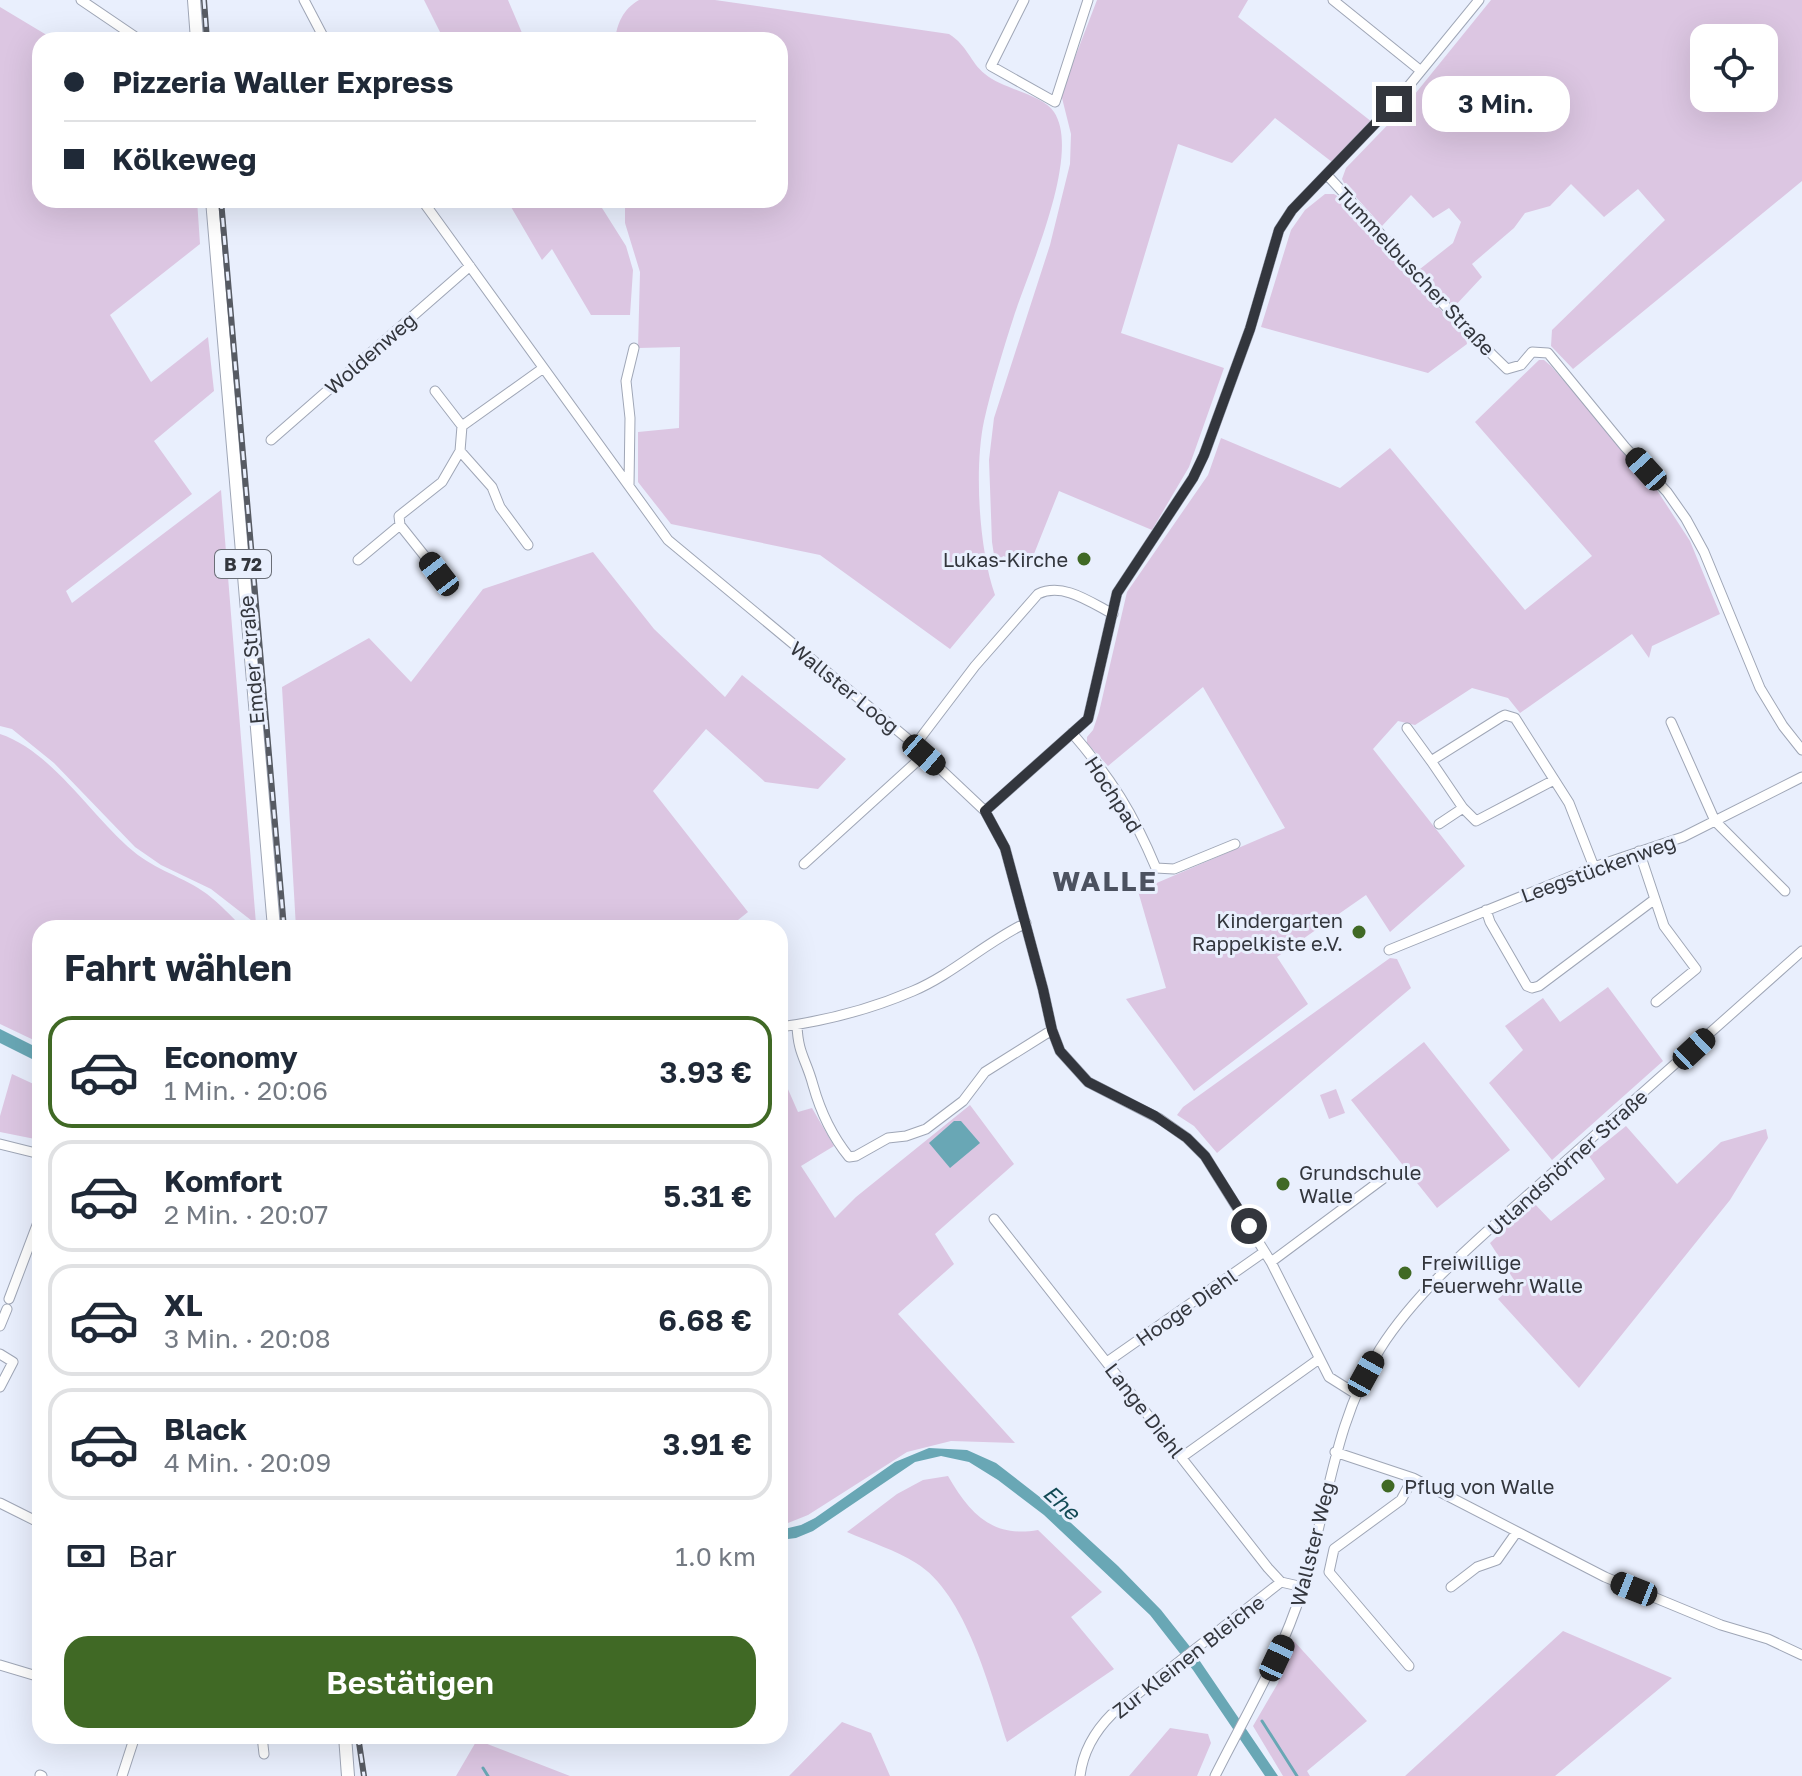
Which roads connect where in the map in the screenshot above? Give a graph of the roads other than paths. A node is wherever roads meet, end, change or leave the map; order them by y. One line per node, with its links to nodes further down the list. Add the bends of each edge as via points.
1 (81, 0): 8 (street)
2 (194, 0): 9 (main road)
3 (304, 0): 10 (street)
4 (1024, 0): 5 (street, via 991,66 1055,102)
5 (1088, 0)
6 (1333, 0): 11 (street)
7 (1479, 0): 11 (street)
8 (128, 32)
9 (196, 32)
10 (321, 32)
11 (1421, 71): 12 (street)
12 (1327, 175): 27 (street, via 1279,230 1204,455 1117,593); 32 (street, Tummelbuscher Straße, via 1507,369 1521,365 1532,352 1548,353 1667,492 1704,552 1760,688)
13 (213, 208): 48 (main road, Emder Straße / B 72)
14 (428, 208): 15 (street, Wallster Loog)
15 (470, 266): 17 (street, Wallster Loog); 20 (street, Woldenweg)
16 (634, 348): 22 (street, via 626,381)
17 (542, 369): 19 (street); 22 (street, Wallster Loog)
18 (435, 391): 19 (street)
19 (462, 426): 21 (street)
20 (271, 440)
21 (460, 451): 23 (street, via 442,482 399,516); 24 (street, via 492,487)
22 (629, 485): 31 (street, Wallster Loog, via 668,540)
23 (400, 525): 25 (street); 26 (street)
24 (528, 545)
25 (358, 560)
26 (439, 574)
27 (1113, 614): 30 (street, via 1088,719); 31 (street, via 1052,588 1038,594)
28 (1671, 722): 39 (street)
29 (1407, 728): 34 (street)
30 (1072, 733): 38 (street); 41 (street, Hochpad, via 1106,773 1156,868 1174,869)
31 (915, 745): 33 (street, Wallster Loog)
32 (1802, 750)
33 (924, 755): 38 (street, Wallster Loog); 43 (street)
34 (1431, 761): 36 (street, via 1505,715 1519,723); 37 (street)
35 (1802, 777): 39 (street, Leegstückenweg)
36 (1554, 780): 37 (street, via 1480,820); 44 (street, via 1573,811)
37 (1463, 808): 40 (street)
38 (985, 811): 49 (street, Wallster Loog, via 1005,848)
39 (1715, 821): 42 (street, Leegstückenweg); 45 (street)
40 (1439, 824)
41 (1235, 844)
42 (1639, 851): 44 (street, Leegstückenweg); 46 (street)
43 (804, 864)
44 (1594, 867): 47 (street, Leegstückenweg)
45 (1785, 891)
46 (1655, 899): 47 (street, via 1536,988 1527,986); 52 (street, via 1664,926 1696,969)
47 (1486, 910): 50 (street, Leegstückenweg)
48 (273, 920)
49 (1026, 923): 53 (street, via 913,991); 55 (street, Wallster Loog)
50 (1389, 950)
51 (1802, 951): 68 (street, Utlandshörner Straße, via 1441,1276 1395,1328)
52 (1656, 1002)
53 (797, 1025): 54 (street); 55 (street, via 800,1056 815,1099 849,1157 888,1138 926,1129 963,1101 985,1072)
54 (788, 1026)
55 (1052, 1030): 61 (street, Wallster Loog, via 1060,1051 1088,1082 1155,1116 1205,1156)
56 (0, 1144): 57 (street)
57 (32, 1152)
58 (1384, 1178): 62 (street)
59 (994, 1219): 66 (street, Lange Diehl)
60 (32, 1239): 63 (street)
61 (1264, 1252): 62 (street, Wallster Loog); 66 (street, Hooge Diehl)
62 (1271, 1262): 65 (street, Wallster Loog)
63 (0, 1326)
64 (0, 1354): 67 (street, via 13,1362)
65 (1319, 1359): 68 (street, Wallster Loog, via 1329,1377); 70 (street)
66 (1107, 1362): 70 (street, Lange Diehl)
67 (0, 1387)
68 (1356, 1394): 69 (street, Wallster Weg)
69 (1335, 1452): 71 (street); 76 (street, Wallster Weg)
70 (1182, 1457): 75 (street, Lange Diehl)
71 (1413, 1478): 74 (street); 80 (street, via 1401,1500 1334,1549 1329,1572)
72 (0, 1503): 73 (street)
73 (32, 1516)
74 (1516, 1533): 77 (street, via 1497,1560 1477,1567); 78 (street, via 1605,1577)
75 (1281, 1582): 76 (street); 88 (street, Zur Kleinen Bleiche, via 1100,1726 1086,1750)
76 (1303, 1587): 89 (street, Wallster Weg, via 1285,1641)
77 (1451, 1587)
78 (1802, 1655)
79 (0, 1665): 81 (street)
80 (1409, 1666)
81 (32, 1675)
82 (132, 1744): 86 (street)
83 (263, 1744): 85 (street)
84 (346, 1744): 87 (main road)
85 (264, 1754)
86 (122, 1776)
87 (348, 1776)
88 (1080, 1776)
89 (1215, 1776)

